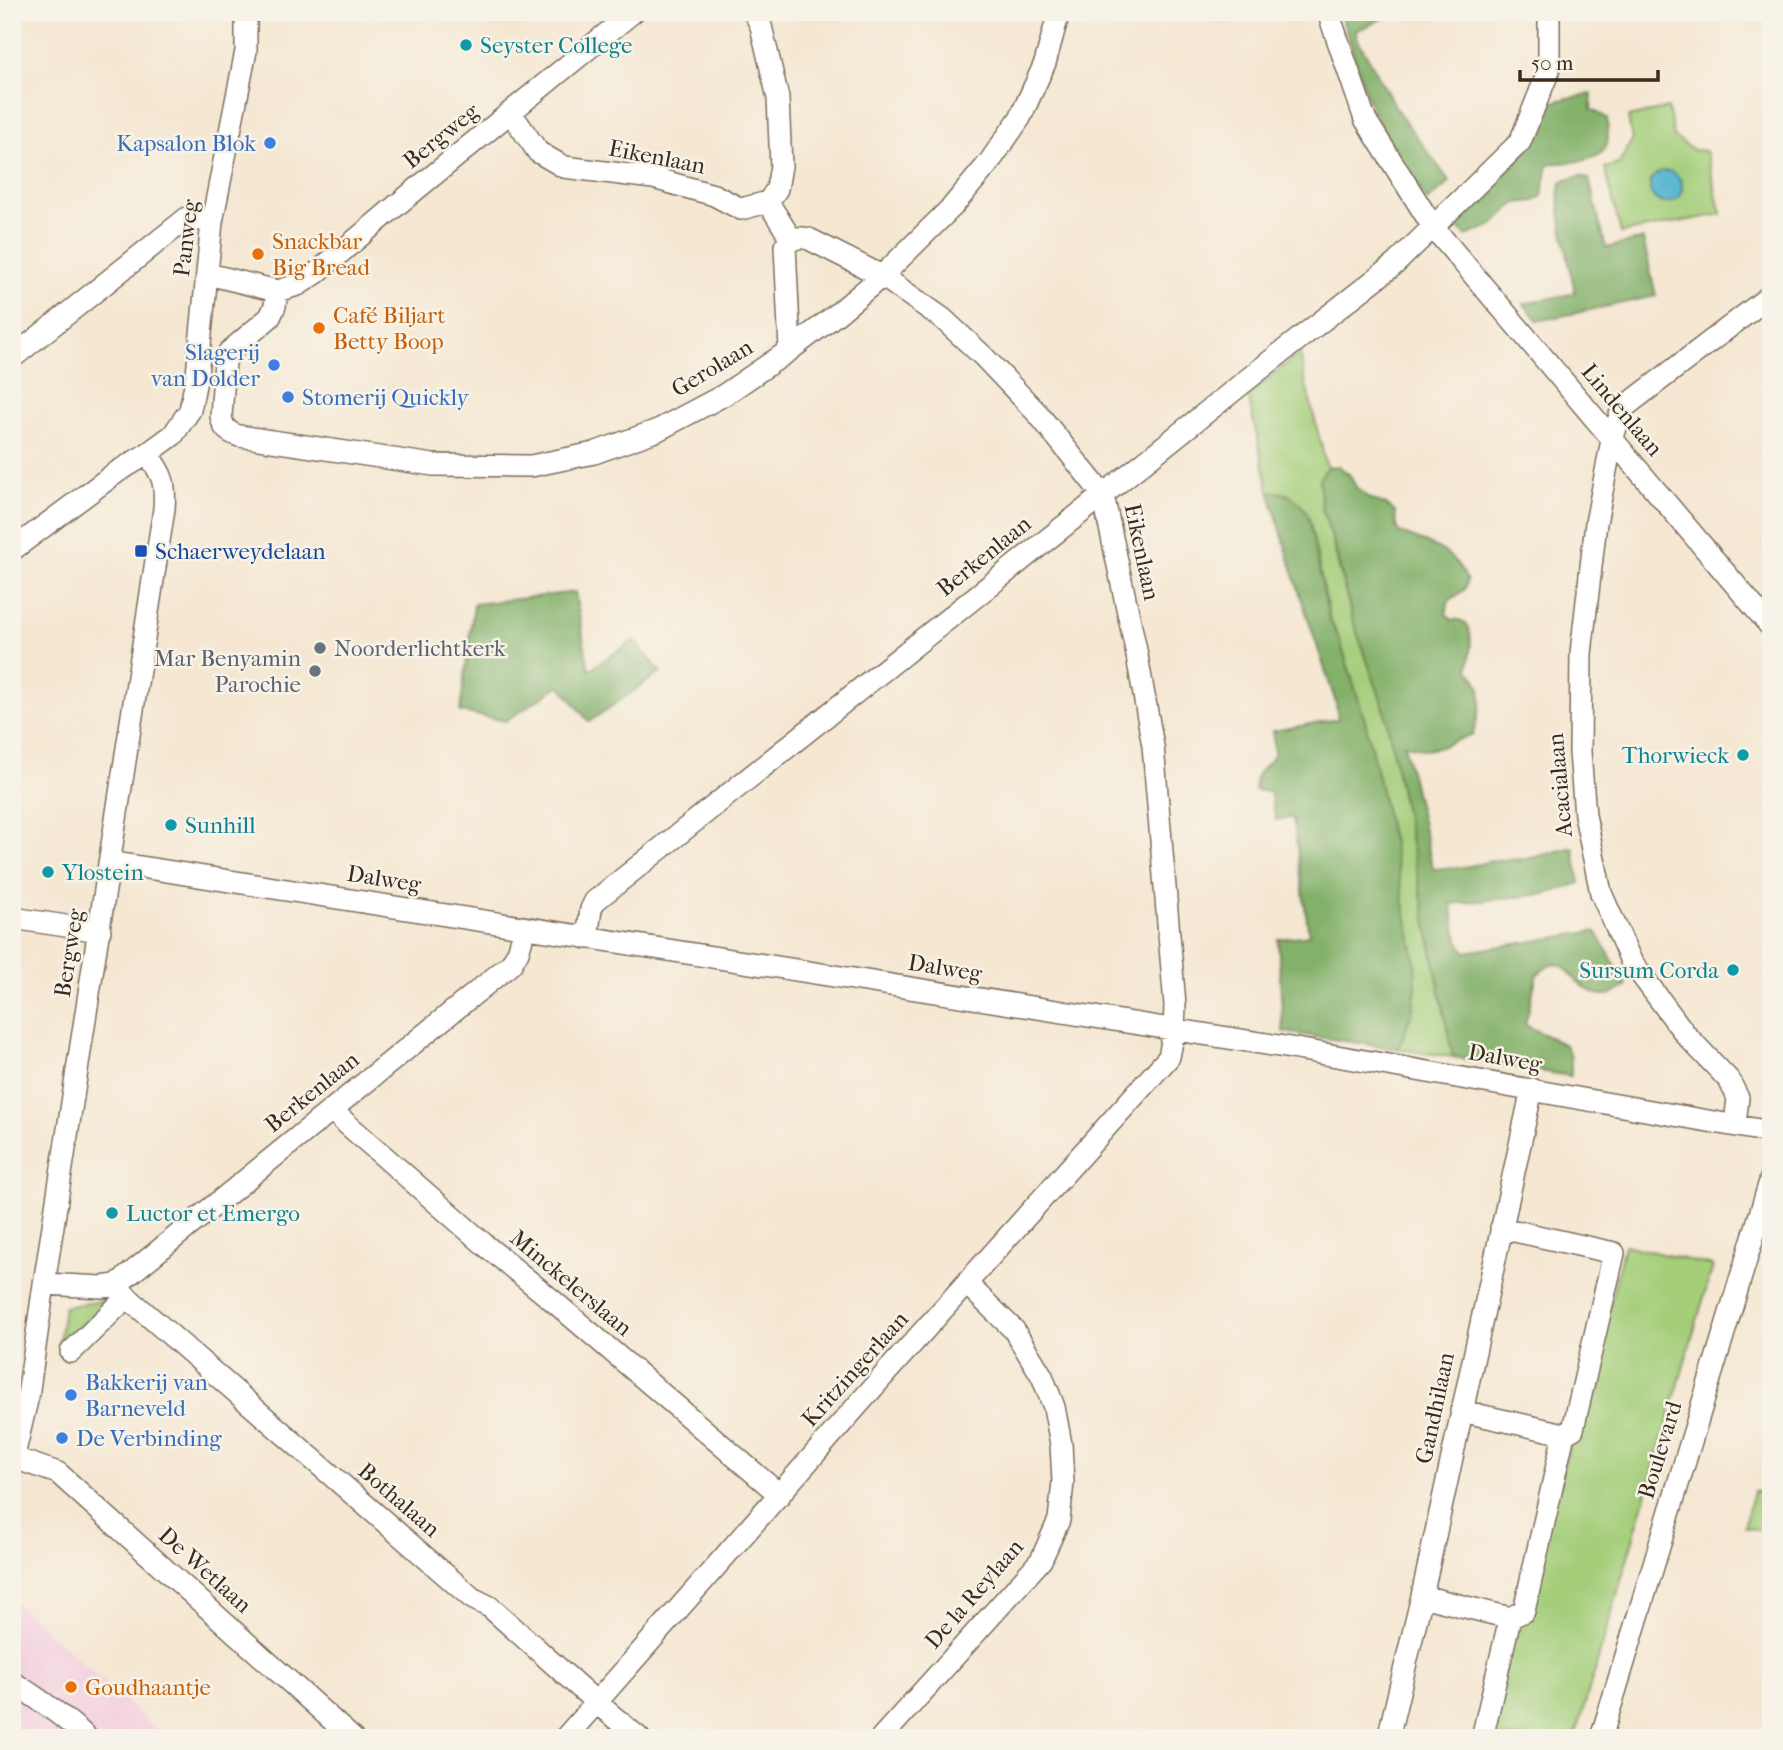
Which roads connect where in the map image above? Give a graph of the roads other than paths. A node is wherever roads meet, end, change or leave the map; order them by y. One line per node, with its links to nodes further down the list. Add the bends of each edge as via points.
1 (245, 12): 9 (street, Panweg, via 246,51)
2 (634, 12): 7 (street, Bergweg)
3 (754, 12): 8 (street, via 778,98 781,166 777,189)
4 (1059, 12): 13 (street, Gerolaan, via 1045,63 1020,118 951,207)
5 (1328, 12): 10 (street, Lindenlaan, via 1365,119)
6 (1549, 12): 10 (street, Berkenlaan, via 1549,70 1520,142)
7 (511, 113): 8 (street, Eikenlaan, via 538,152 564,167 653,178 714,195 741,209); 14 (street, Bergweg, via 316,274)
8 (768, 202): 11 (street)
9 (212, 222): 12 (street, Panweg); 17 (street, via 187,218)
10 (1433, 227): 18 (street, Lindenlaan); 20 (street, Berkenlaan, via 1395,264)
11 (791, 239): 13 (street, Eikenlaan, via 809,239); 16 (street, via 785,246)
12 (208, 274): 14 (street); 19 (street, Panweg, via 190,410 173,435)
13 (882, 276): 16 (street, Gerolaan); 20 (street, Eikenlaan, via 942,318 983,356 1040,415)
14 (276, 291): 16 (street, Gerolaan, via 270,317 229,352 225,362 221,416 227,431 433,465 531,466 594,453 658,430 724,395)
15 (1771, 295): 18 (street, Acacialaan, via 1622,409)
16 (789, 350)
17 (12, 358)
18 (1612, 440): 22 (street, Lindenlaan); 31 (street, Acacialaan, via 1596,523 1581,653 1585,815 1601,893 1631,961 1686,1035 1729,1080 1738,1098)
19 (147, 454): 21 (street, Panweg); 23 (street, Bergweg, via 158,468 165,491)
20 (1102, 495): 27 (street, Berkenlaan, via 595,901); 28 (street, Eikenlaan, via 1153,746)
21 (12, 550)
22 (1771, 627)
23 (109, 862): 25 (street, Dalweg); 26 (street, Bergweg)
24 (12, 918): 26 (street)
25 (524, 928): 27 (street, Dalweg); 30 (street, Berkenlaan, via 511,964)
26 (100, 931): 35 (street, Bergweg)
27 (587, 938): 28 (street, Dalweg)
28 (1174, 1031): 29 (street, Dalweg); 36 (street, Kritzingerlaan, via 1169,1057)
29 (1532, 1089): 31 (street, Dalweg); 34 (street, Gandhilaan)
30 (331, 1110): 37 (street, Berkenlaan); 43 (street, Minckelerslaan)
31 (1735, 1124): 32 (street, Dalweg)
32 (1771, 1132)
33 (1771, 1178): 55 (street, Boulevard)
34 (1501, 1228): 40 (street, Gandhilaan); 41 (street, via 1614,1253 1573,1429)
35 (44, 1284): 37 (street); 39 (street, Bergweg)
36 (967, 1284): 43 (street, Kritzingerlaan); 52 (street, De la Reylaan, via 1014,1330 1042,1376 1054,1407 1060,1444 1059,1520 1041,1560)
37 (121, 1291): 38 (street, Berkenlaan); 47 (street, Bothalaan)
38 (71, 1352)
39 (20, 1395): 42 (street, Bergweg)
40 (1461, 1411): 41 (street); 44 (street, Gandhilaan)
41 (1564, 1434): 45 (street, via 1524,1611)
42 (13, 1461): 49 (street, De Wetlaan, via 58,1473)
43 (780, 1495): 47 (street, Kritzingerlaan)
44 (1422, 1596): 45 (street); 53 (street, Gandhilaan)
45 (1510, 1618): 54 (street)
46 (12, 1682): 48 (street)
47 (597, 1703): 50 (street, Kritzingerlaan); 51 (street, Bothalaan)
48 (87, 1738)
49 (352, 1738)
50 (565, 1738)
51 (639, 1738)
52 (881, 1738)
53 (1388, 1738)
54 (1482, 1738)
55 (1601, 1738)

